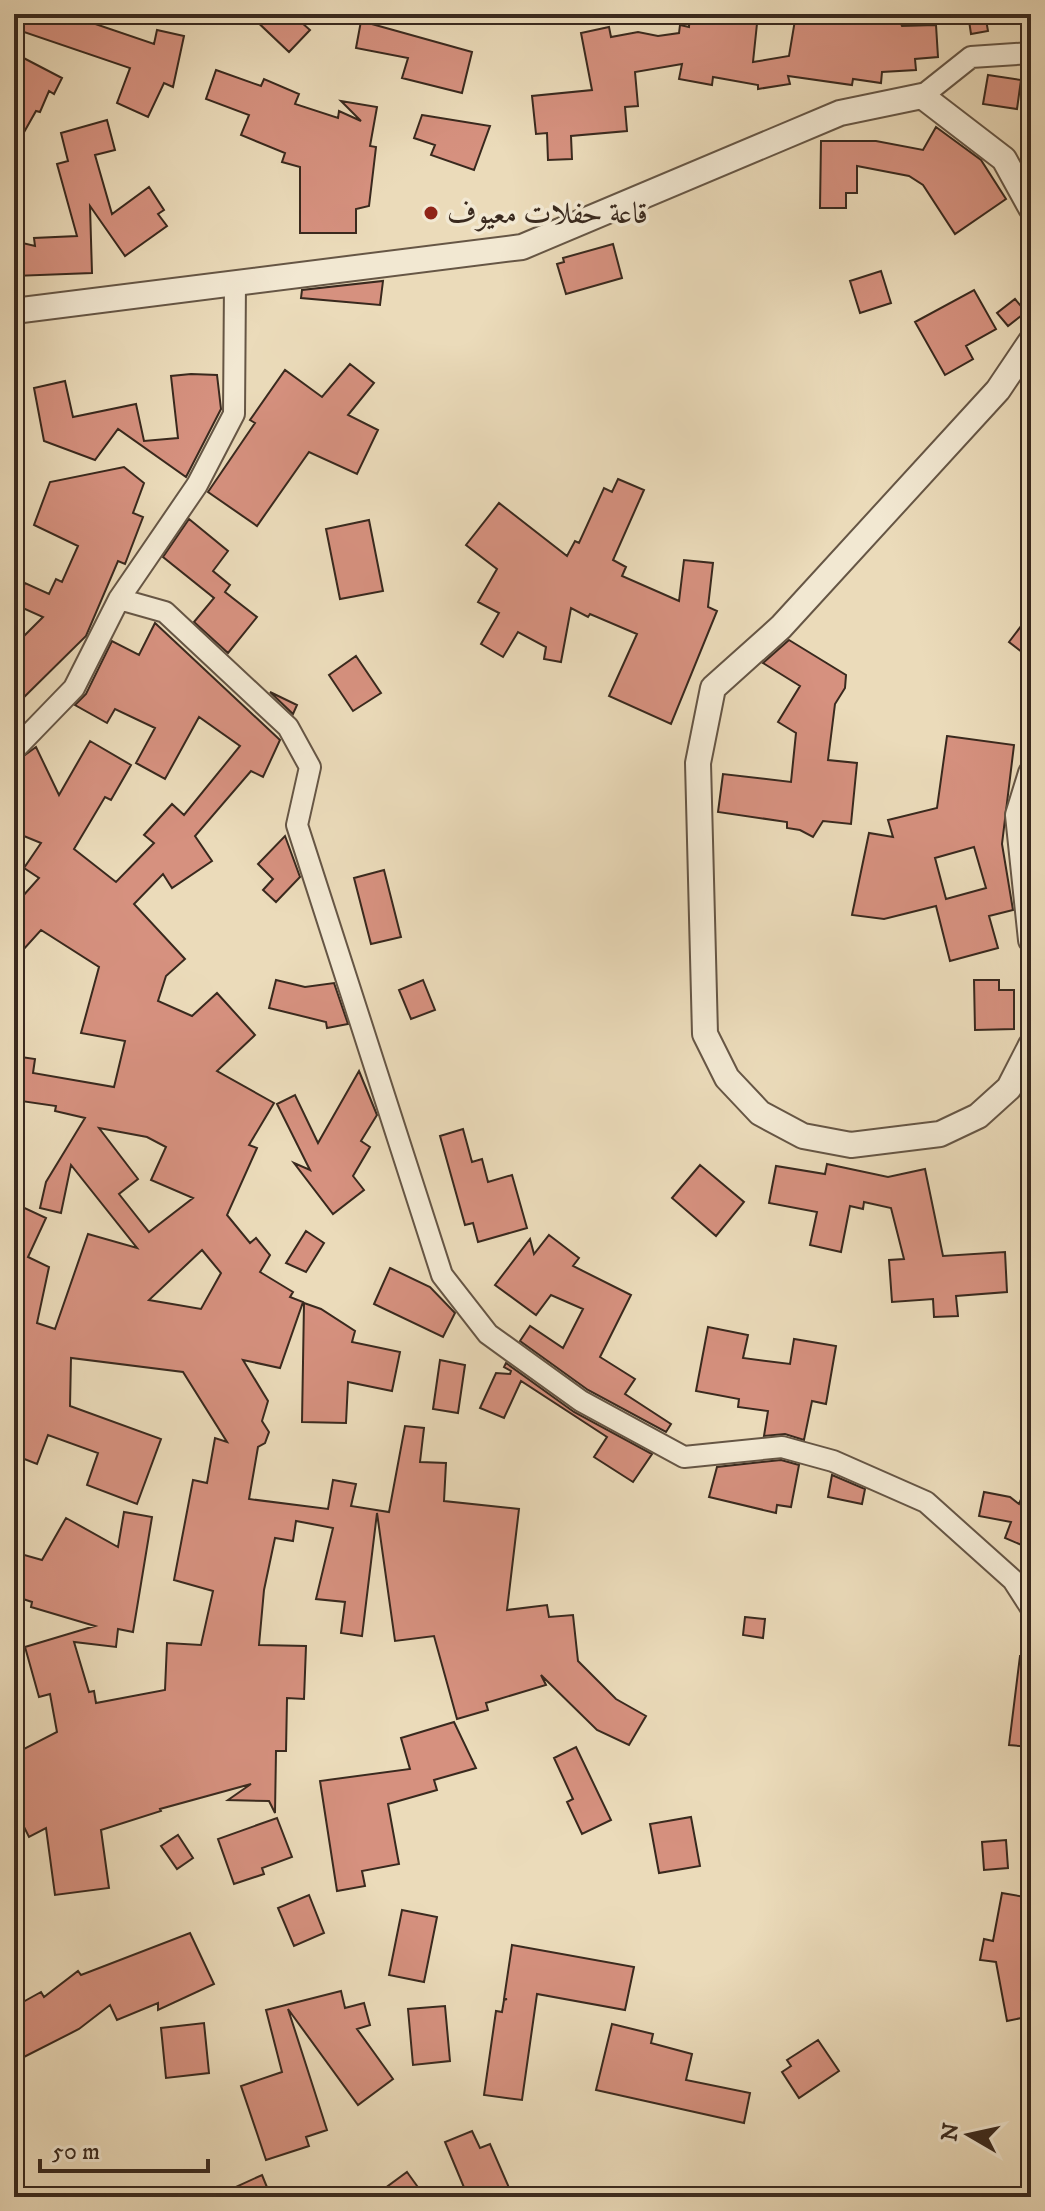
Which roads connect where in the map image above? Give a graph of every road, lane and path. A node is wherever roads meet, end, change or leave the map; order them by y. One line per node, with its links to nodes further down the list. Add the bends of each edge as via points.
1 (1031, 53): 2 (street, via 971,57)
2 (922, 96): 3 (street, via 1004,159); 4 (street, via 840,113 522,247)
3 (1031, 208)
4 (235, 283): 5 (street); 7 (street, via 234,414 197,485)
5 (14, 311)
6 (1031, 341): 11 (street, via 998,390 781,627 713,688 698,763 705,1034 727,1078 760,1113 803,1136 851,1145 940,1134 978,1116 1009,1088)
7 (119, 599): 8 (street, via 74,688); 12 (street, via 165,612 288,727 310,767 297,825 306,854 442,1275 488,1334 581,1401 684,1457 782,1447 833,1461 926,1502 1013,1580)
8 (15, 747)
9 (1031, 773): 10 (street, via 1018,815)
10 (1031, 940)
11 (1031, 1045)
12 (1031, 1608)

